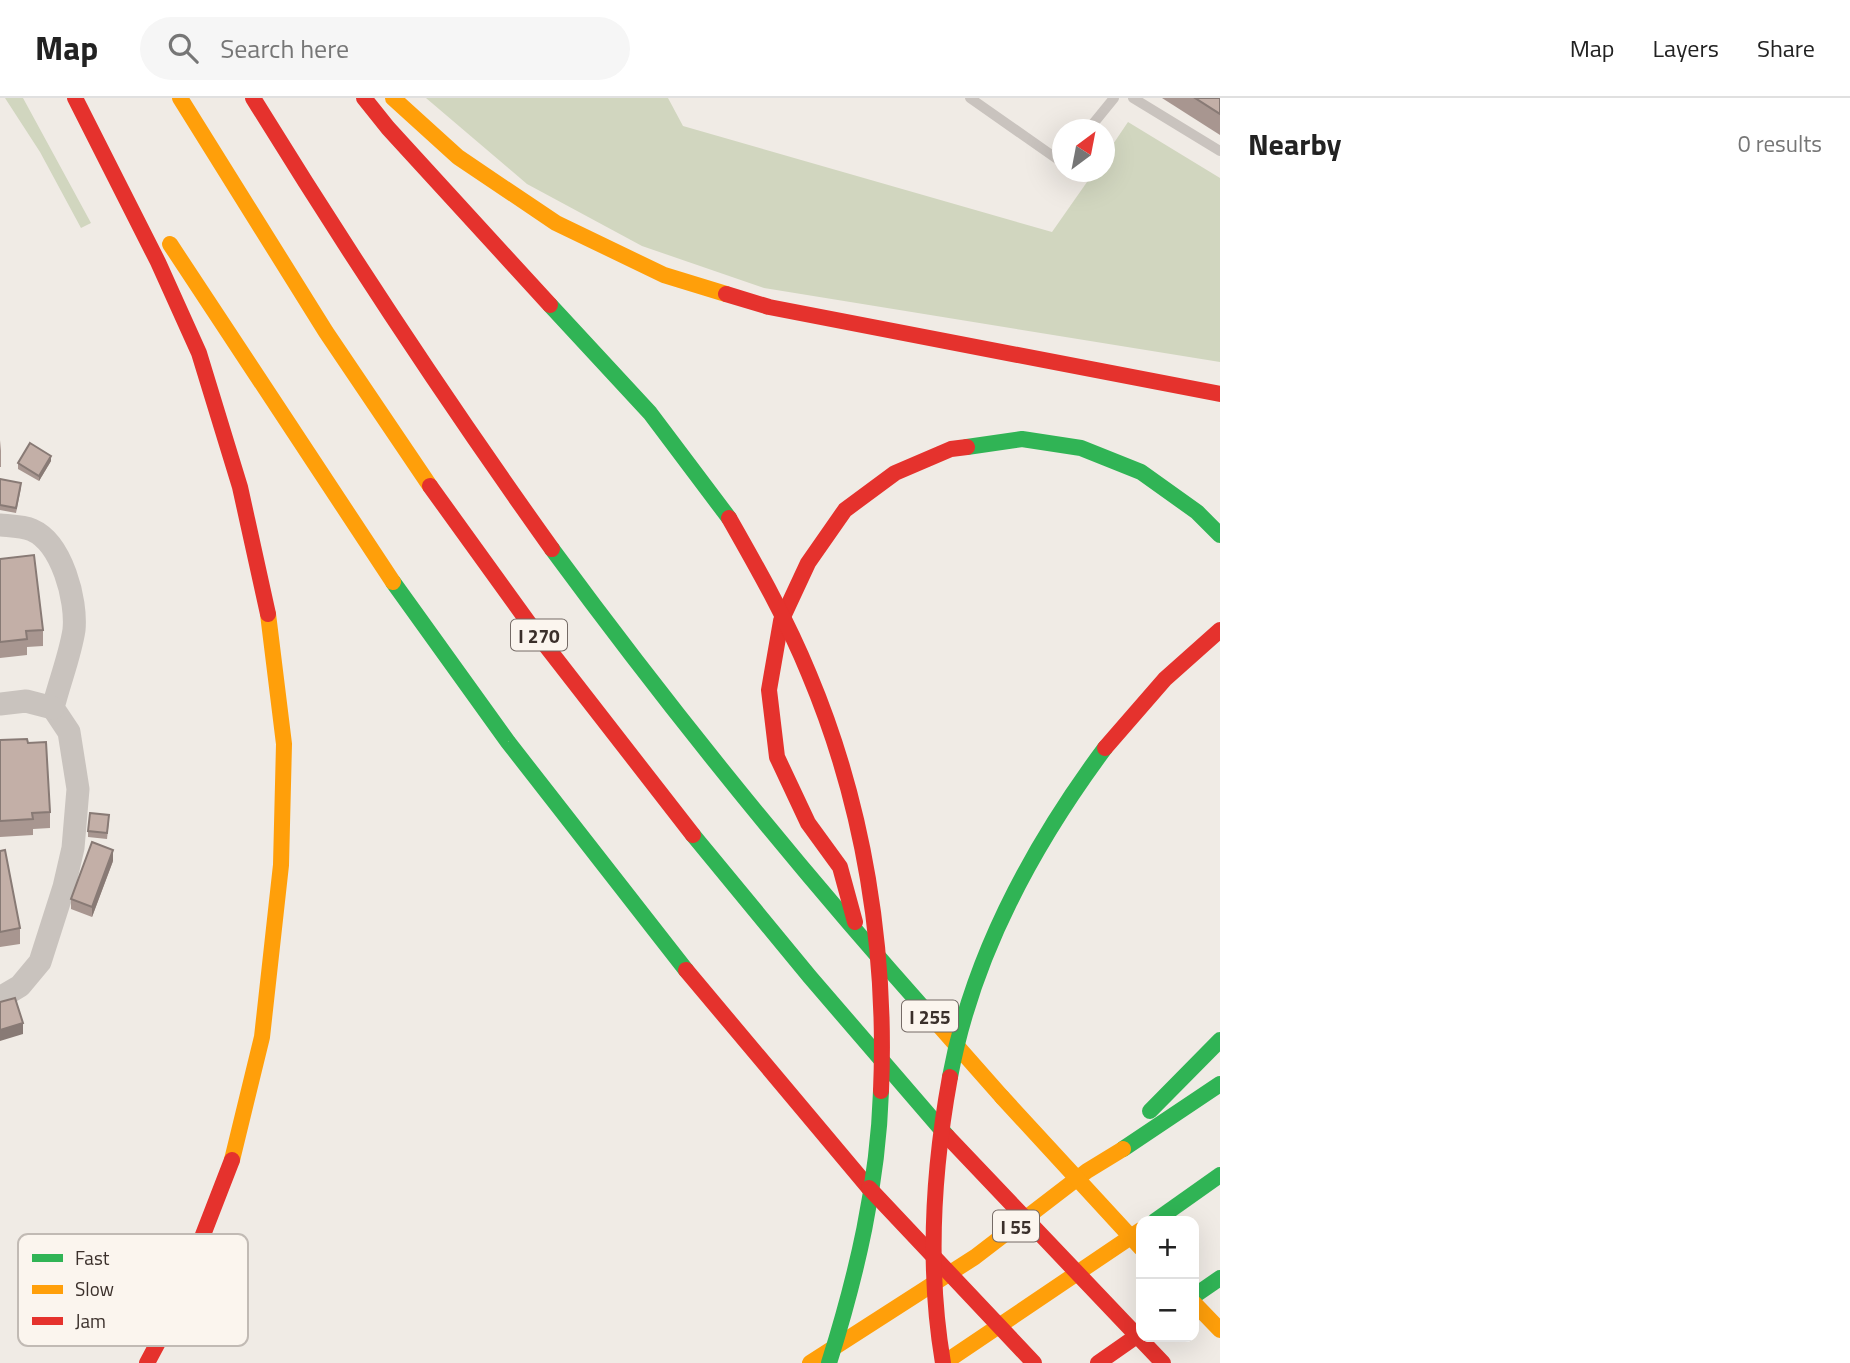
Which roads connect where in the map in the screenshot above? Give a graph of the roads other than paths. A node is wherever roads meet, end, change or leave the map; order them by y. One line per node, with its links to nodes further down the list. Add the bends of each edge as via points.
1 (75, 98): 10 (highway)
2 (180, 98): 41 (highway, I 270, bridge, via 271,246 411,457 589,704 765,924 947,1136)
3 (253, 98): 19 (highway, I 270, via 419,358 565,564 751,808)
4 (364, 98): 37 (highway, bridge, via 650,413 729,518 768,585 820,698 860,836 881,984 880,1121 872,1186 861,1248)
5 (393, 98): 13 (highway, via 458,157 556,223 664,275 769,307)
6 (970, 98): 12 (lane)
7 (1114, 98): 9 (lane)
8 (1133, 98): 11 (lane)
9 (1097, 119)
10 (95, 136): 27 (highway, via 203,365 240,487 266,598 284,744 281,865 262,1037 229,1173); 39 (highway, bridge, via 458,675 558,810 727,1021 869,1188)
11 (1220, 150)
12 (1052, 156)
13 (1220, 394)
14 (0, 525): 18 (street, via 33,530 52,548 63,565 72,596 74,629)
15 (1220, 535): 19 (highway, via 1197,512 1141,472 1081,448 1022,439 951,449 895,473 845,510 808,563 781,621 769,690 777,757 808,823 840,867)
16 (1220, 630): 38 (highway, bridge, via 1166,678 1112,738 1052,823 1009,905 972,993 955,1060 938,1164 934,1259)
17 (0, 704): 18 (street, via 26,701)
18 (53, 708): 20 (street, via 69,732 78,789 73,848 40,962 20,986)
19 (858, 934): 28 (highway, I 255, bridge)
20 (0, 998)
21 (1220, 1041): 23 (highway)
22 (1220, 1084): 23 (highway, I 55)
23 (1087, 1171): 36 (highway, I 55, via 975,1257)
24 (1220, 1175): 25 (highway)
25 (1161, 1216)
26 (1136, 1233): 38 (highway)
27 (205, 1234)
28 (1136, 1243)
29 (1220, 1278): 30 (highway)
30 (1199, 1293)
31 (1199, 1309): 32 (highway)
32 (1220, 1330)
33 (1136, 1336): 40 (highway)
34 (156, 1346): 35 (highway)
35 (147, 1363)
36 (810, 1363)
37 (830, 1363)
38 (944, 1363)
39 (1034, 1363)
40 (1098, 1363)
41 (1163, 1363)

